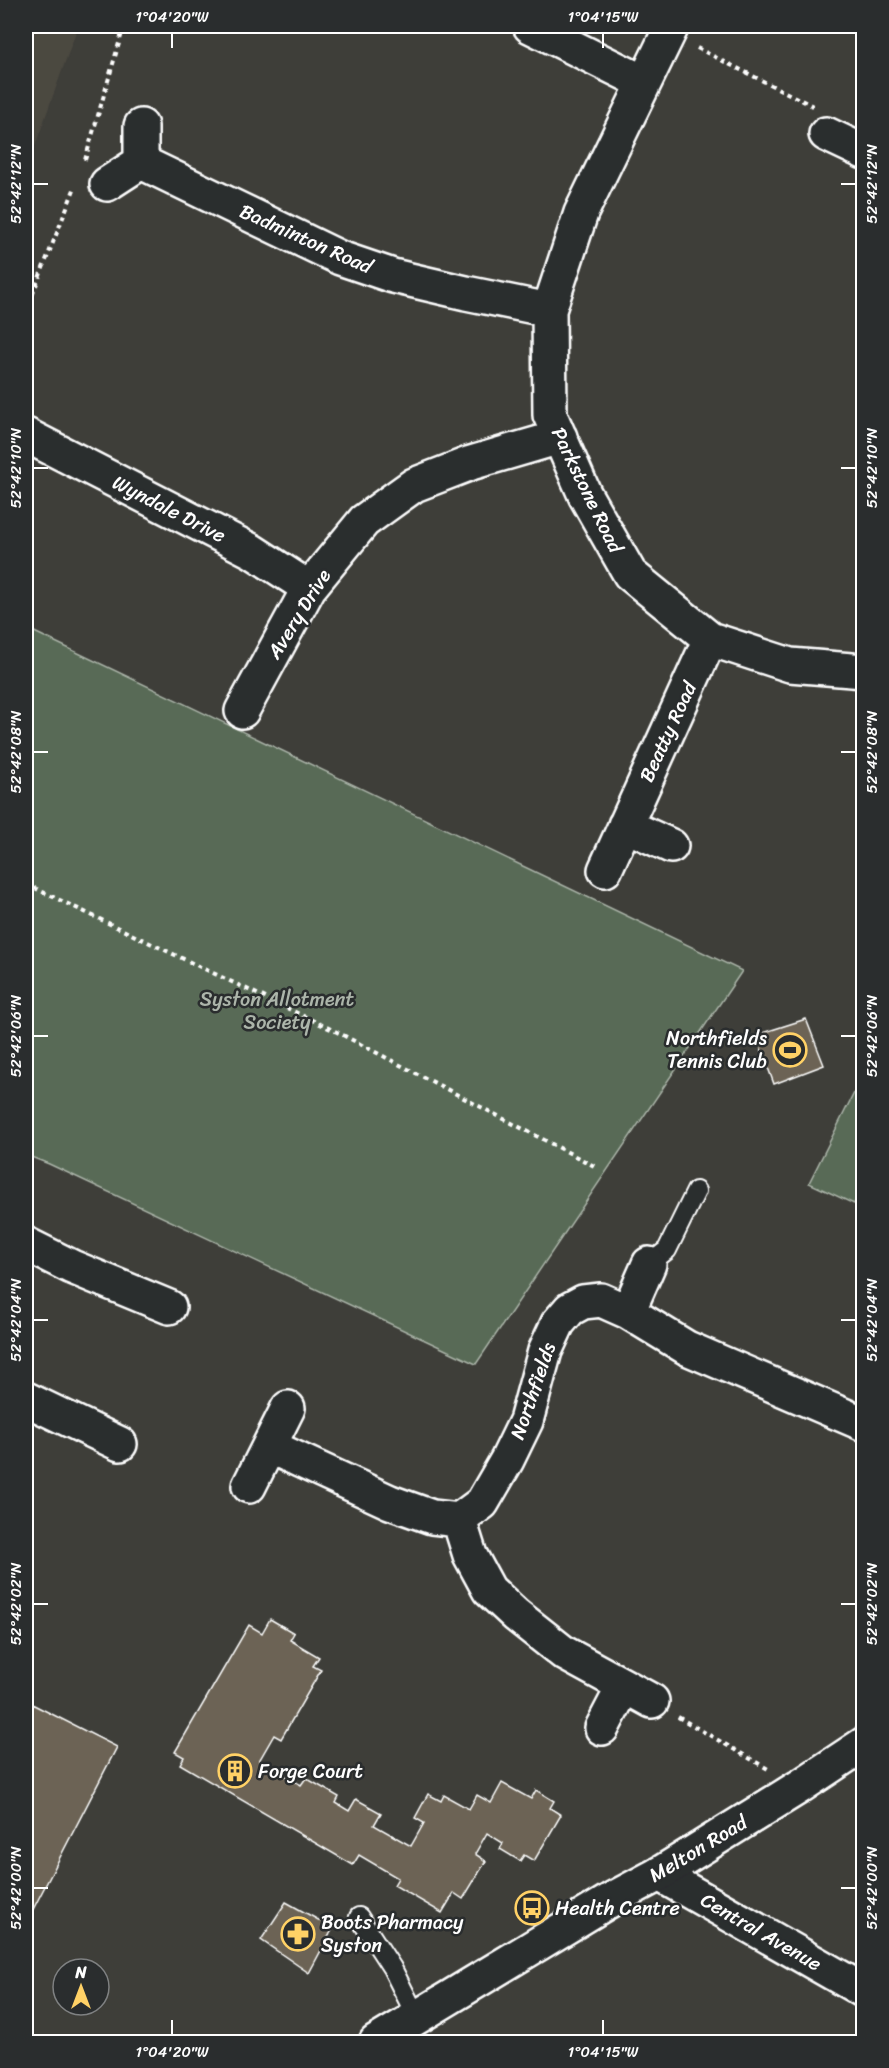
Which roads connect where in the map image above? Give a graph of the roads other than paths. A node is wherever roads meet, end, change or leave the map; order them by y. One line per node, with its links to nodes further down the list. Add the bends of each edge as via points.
1 (530, 26): 3 (street)
2 (670, 29): 3 (street, Parkstone Road)
3 (643, 82): 9 (street, Parkstone Road, via 581,213)
4 (141, 126): 7 (street)
5 (826, 134): 6 (street)
6 (864, 153)
7 (141, 162): 8 (street); 9 (street, Badminton Road, via 340,258 393,276)
8 (107, 184)
9 (549, 310): 11 (street, Parkstone Road, via 550,415)
10 (26, 435): 12 (street, Wyndale Drive, via 252,551)
11 (560, 437): 12 (street, Avery Drive, via 471,463 414,485 364,521); 13 (street, Parkstone Road, via 585,495 630,574)
12 (309, 588): 15 (street, Avery Drive)
13 (710, 639): 14 (street, Parkstone Road, via 790,665); 16 (street, Beatty Road)
14 (864, 671)
15 (242, 711)
16 (625, 825): 17 (street); 18 (street, Beatty Road)
17 (671, 846)
18 (604, 870)
19 (696, 1191): 21 (lane, via 667,1250)
20 (26, 1244): 22 (street)
21 (649, 1264): 23 (street)
22 (169, 1307)
23 (628, 1311): 26 (street, Northfields, via 687,1348); 30 (street, Northfields, via 601,1300 582,1302 558,1323 545,1351 526,1421 507,1460 482,1503)
24 (26, 1399): 27 (street)
25 (288, 1408): 28 (street)
26 (864, 1424)
27 (120, 1444)
28 (269, 1446): 29 (street); 30 (street, via 390,1502 432,1517)
29 (249, 1486)
30 (459, 1520): 31 (street, via 470,1555 489,1590 564,1653)
31 (624, 1686): 32 (street); 33 (street)
32 (652, 1701)
33 (602, 1728)
34 (864, 1744): 35 (street, Melton Road)
35 (659, 1874): 37 (street, Central Avenue); 38 (street, Melton Road)
36 (359, 1917): 38 (lane, via 392,1968)
37 (864, 1991)
38 (417, 2018): 39 (street, Melton Road)
39 (376, 2043)

